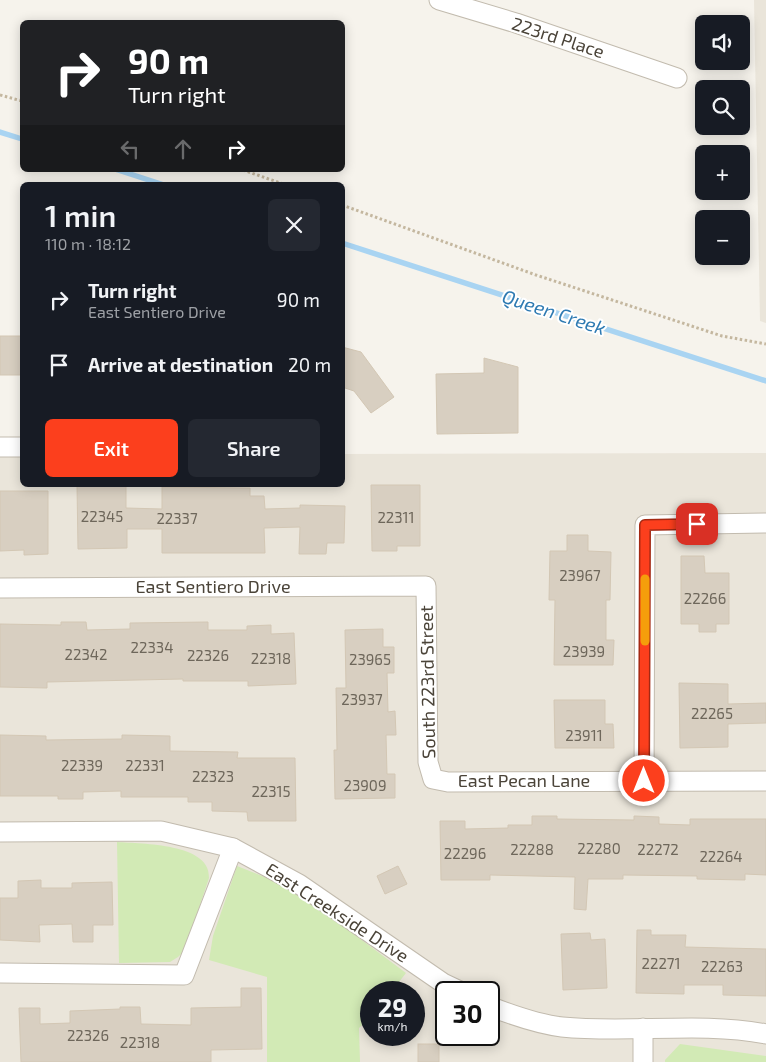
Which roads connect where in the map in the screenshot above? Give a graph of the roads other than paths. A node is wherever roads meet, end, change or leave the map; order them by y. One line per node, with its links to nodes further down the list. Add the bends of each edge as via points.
1 (439, 0): 2 (street, 223rd Place)
2 (677, 78)
3 (0, 447): 4 (street)
4 (20, 447)
5 (766, 523): 9 (street, via 645,525)
6 (426, 586): 7 (street, East Sentiero Drive); 8 (street, South 223rd Street, via 428,762)
7 (0, 588)
8 (433, 778): 9 (street, East Pecan Lane, via 448,782)
9 (644, 781): 10 (street, East Pecan Lane)
10 (766, 781)
11 (0, 832): 12 (street, East Creekside Drive, via 161,831)
12 (233, 848): 13 (street, via 184,975); 14 (street, East Creekside Drive, via 299,884)
13 (0, 973)
14 (440, 981)
15 (500, 1010): 16 (street, via 562,1027)
16 (643, 1028): 17 (street); 18 (street)
17 (766, 1034)
18 (644, 1062)

